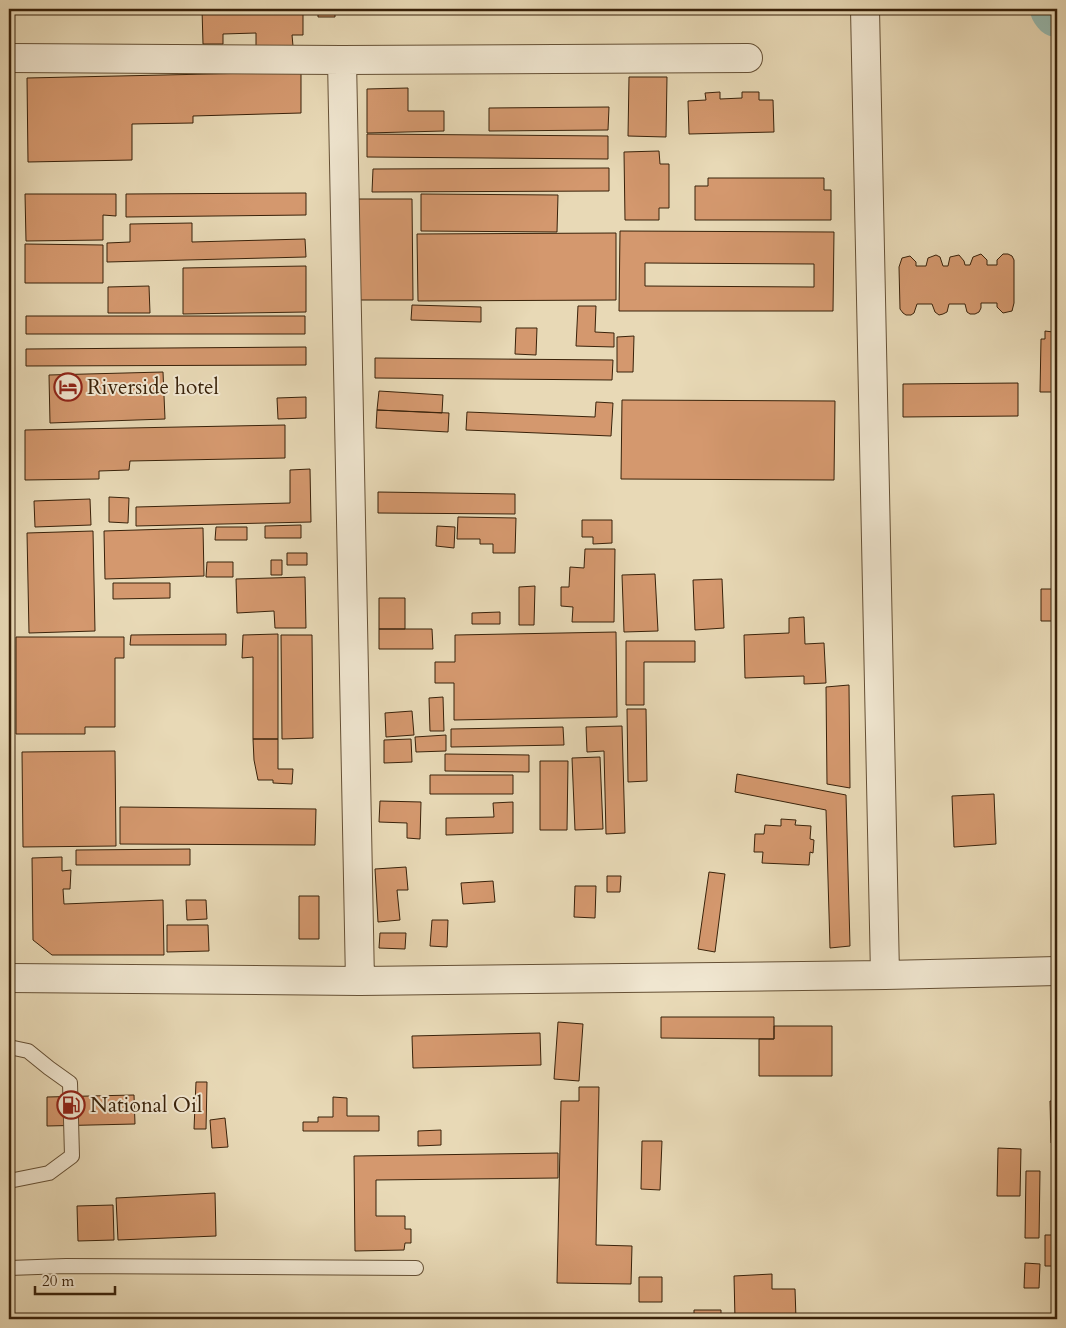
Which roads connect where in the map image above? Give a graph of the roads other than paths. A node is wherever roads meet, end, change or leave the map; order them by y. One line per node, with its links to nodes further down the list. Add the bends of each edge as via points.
1 (865, 9): 6 (street)
2 (9, 58): 4 (street)
3 (748, 58): 4 (street)
4 (342, 60): 8 (street)
5 (1057, 970): 6 (street)
6 (885, 975): 8 (street)
7 (9, 978): 8 (street)
8 (360, 980)
9 (9, 1047): 10 (lane, via 28,1051 70,1083 72,1156 49,1173)
10 (9, 1181)
11 (9, 1268): 12 (lane)
12 (416, 1268)

